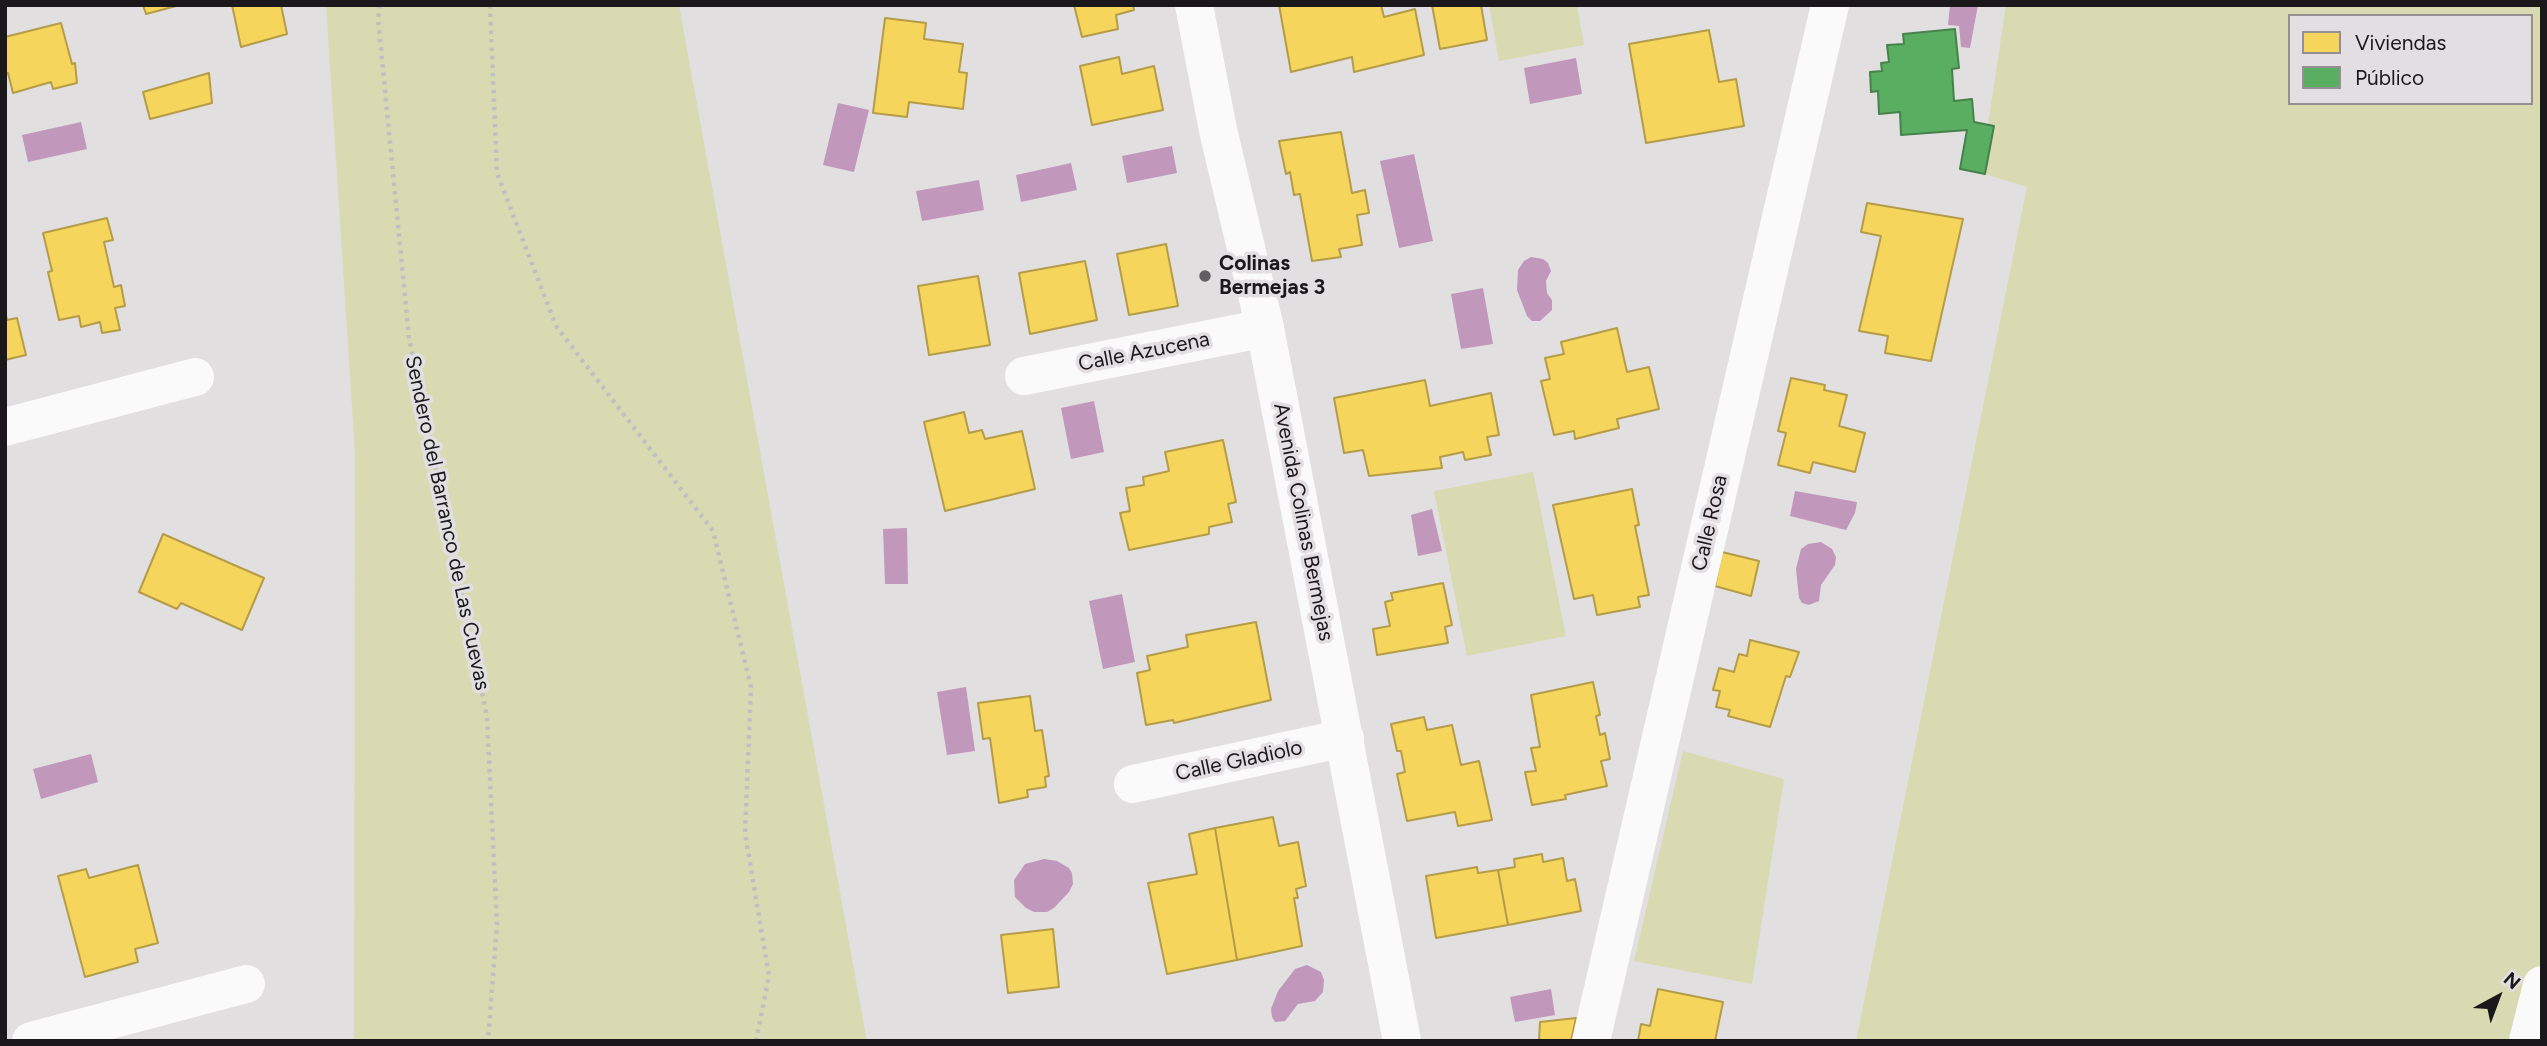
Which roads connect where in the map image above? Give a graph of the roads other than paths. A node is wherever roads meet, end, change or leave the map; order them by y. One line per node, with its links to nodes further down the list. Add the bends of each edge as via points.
1 (1194, 5): 3 (street, Avenida Colinas Bermejas)
2 (1830, 5): 13 (street, Calle Rosa)
3 (1265, 328): 4 (street, Calle Azucena); 7 (street, Avenida Colinas Bermejas)
4 (1024, 376)
5 (195, 377): 6 (street)
6 (5, 427)
7 (1345, 738): 8 (street, Calle Gladiolo); 12 (street, Avenida Colinas Bermejas)
8 (1133, 784)
9 (246, 984): 11 (street)
10 (2542, 985): 14 (street)
11 (31, 1041)
12 (1402, 1041)
13 (1591, 1041)
14 (2528, 1041)

